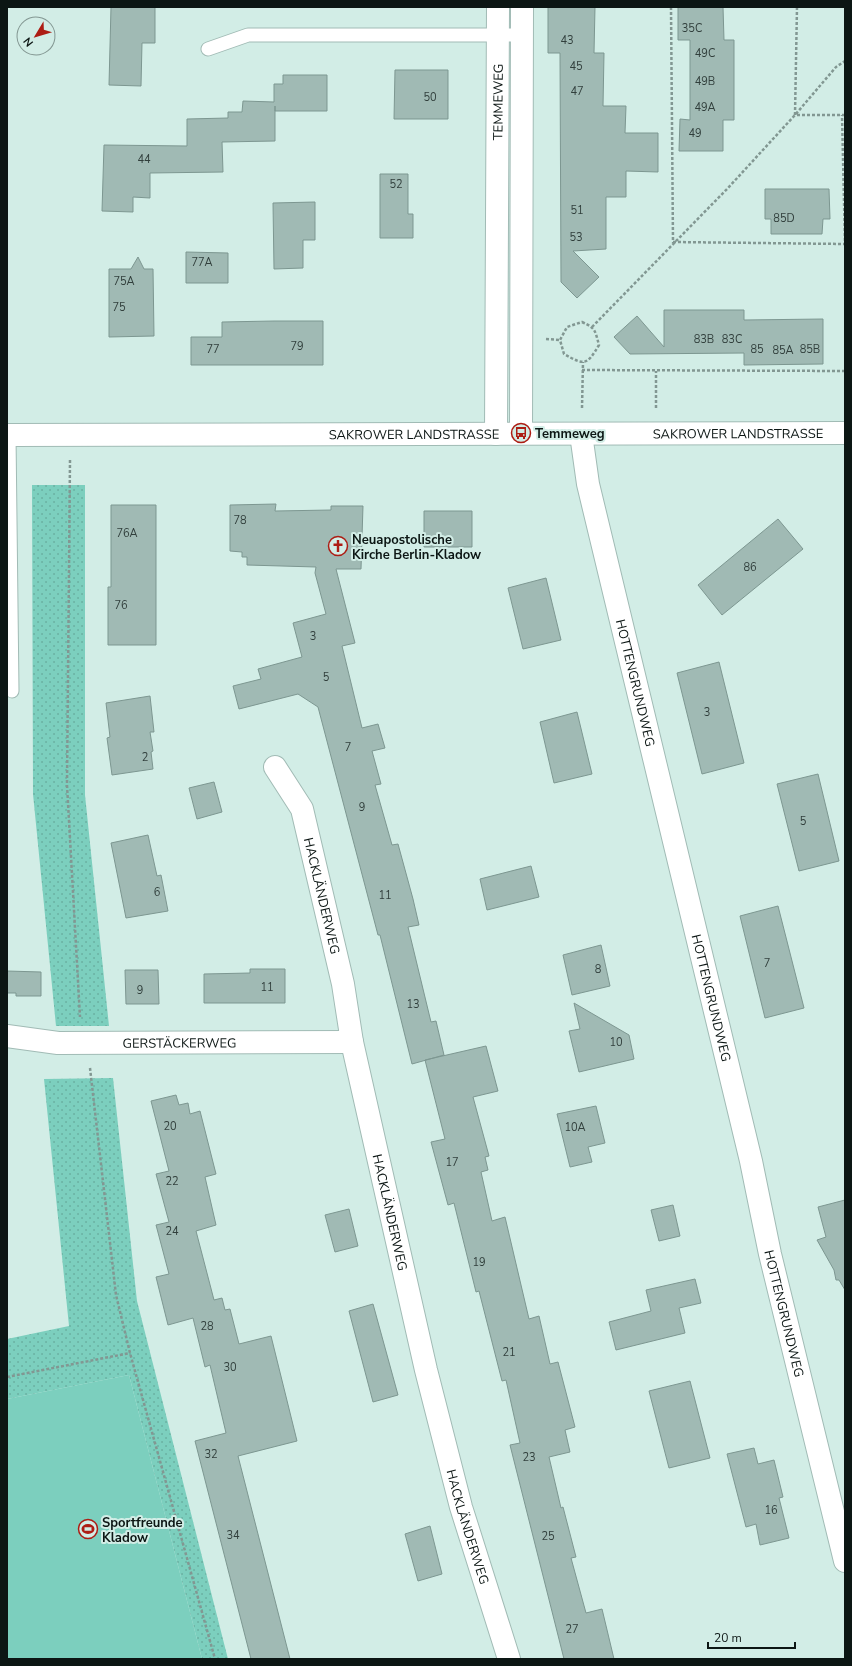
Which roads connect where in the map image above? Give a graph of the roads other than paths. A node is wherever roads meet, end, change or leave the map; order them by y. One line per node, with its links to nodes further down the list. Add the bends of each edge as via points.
1 (498, 7): 3 (street, TEMMEWEG)
2 (522, 7): 4 (street, TEMMEWEG)
3 (498, 35): 4 (lane); 5 (lane, via 248,35); 7 (street, TEMMEWEG)
4 (522, 35): 6 (street, TEMMEWEG)
5 (208, 49)
6 (521, 433): 7 (street, SAKROWER LANDSTRASSE); 8 (street, SAKROWER LANDSTRASSE)
7 (496, 434): 10 (street, SAKROWER LANDSTRASSE)
8 (581, 434): 9 (street, SAKROWER LANDSTRASSE); 15 (street, HOTTENGRUNDWEG, via 588,484)
9 (845, 434)
10 (8, 435): 11 (lane)
11 (12, 691)
12 (275, 768): 14 (street, HACKLÄNDERWEG, via 302,809 343,984)
13 (7, 1036): 14 (street, GERSTÄCKERWEG, via 58,1043)
14 (352, 1042): 16 (street, HACKLÄNDERWEG, via 461,1507)
15 (845, 1561)
16 (509, 1659)

